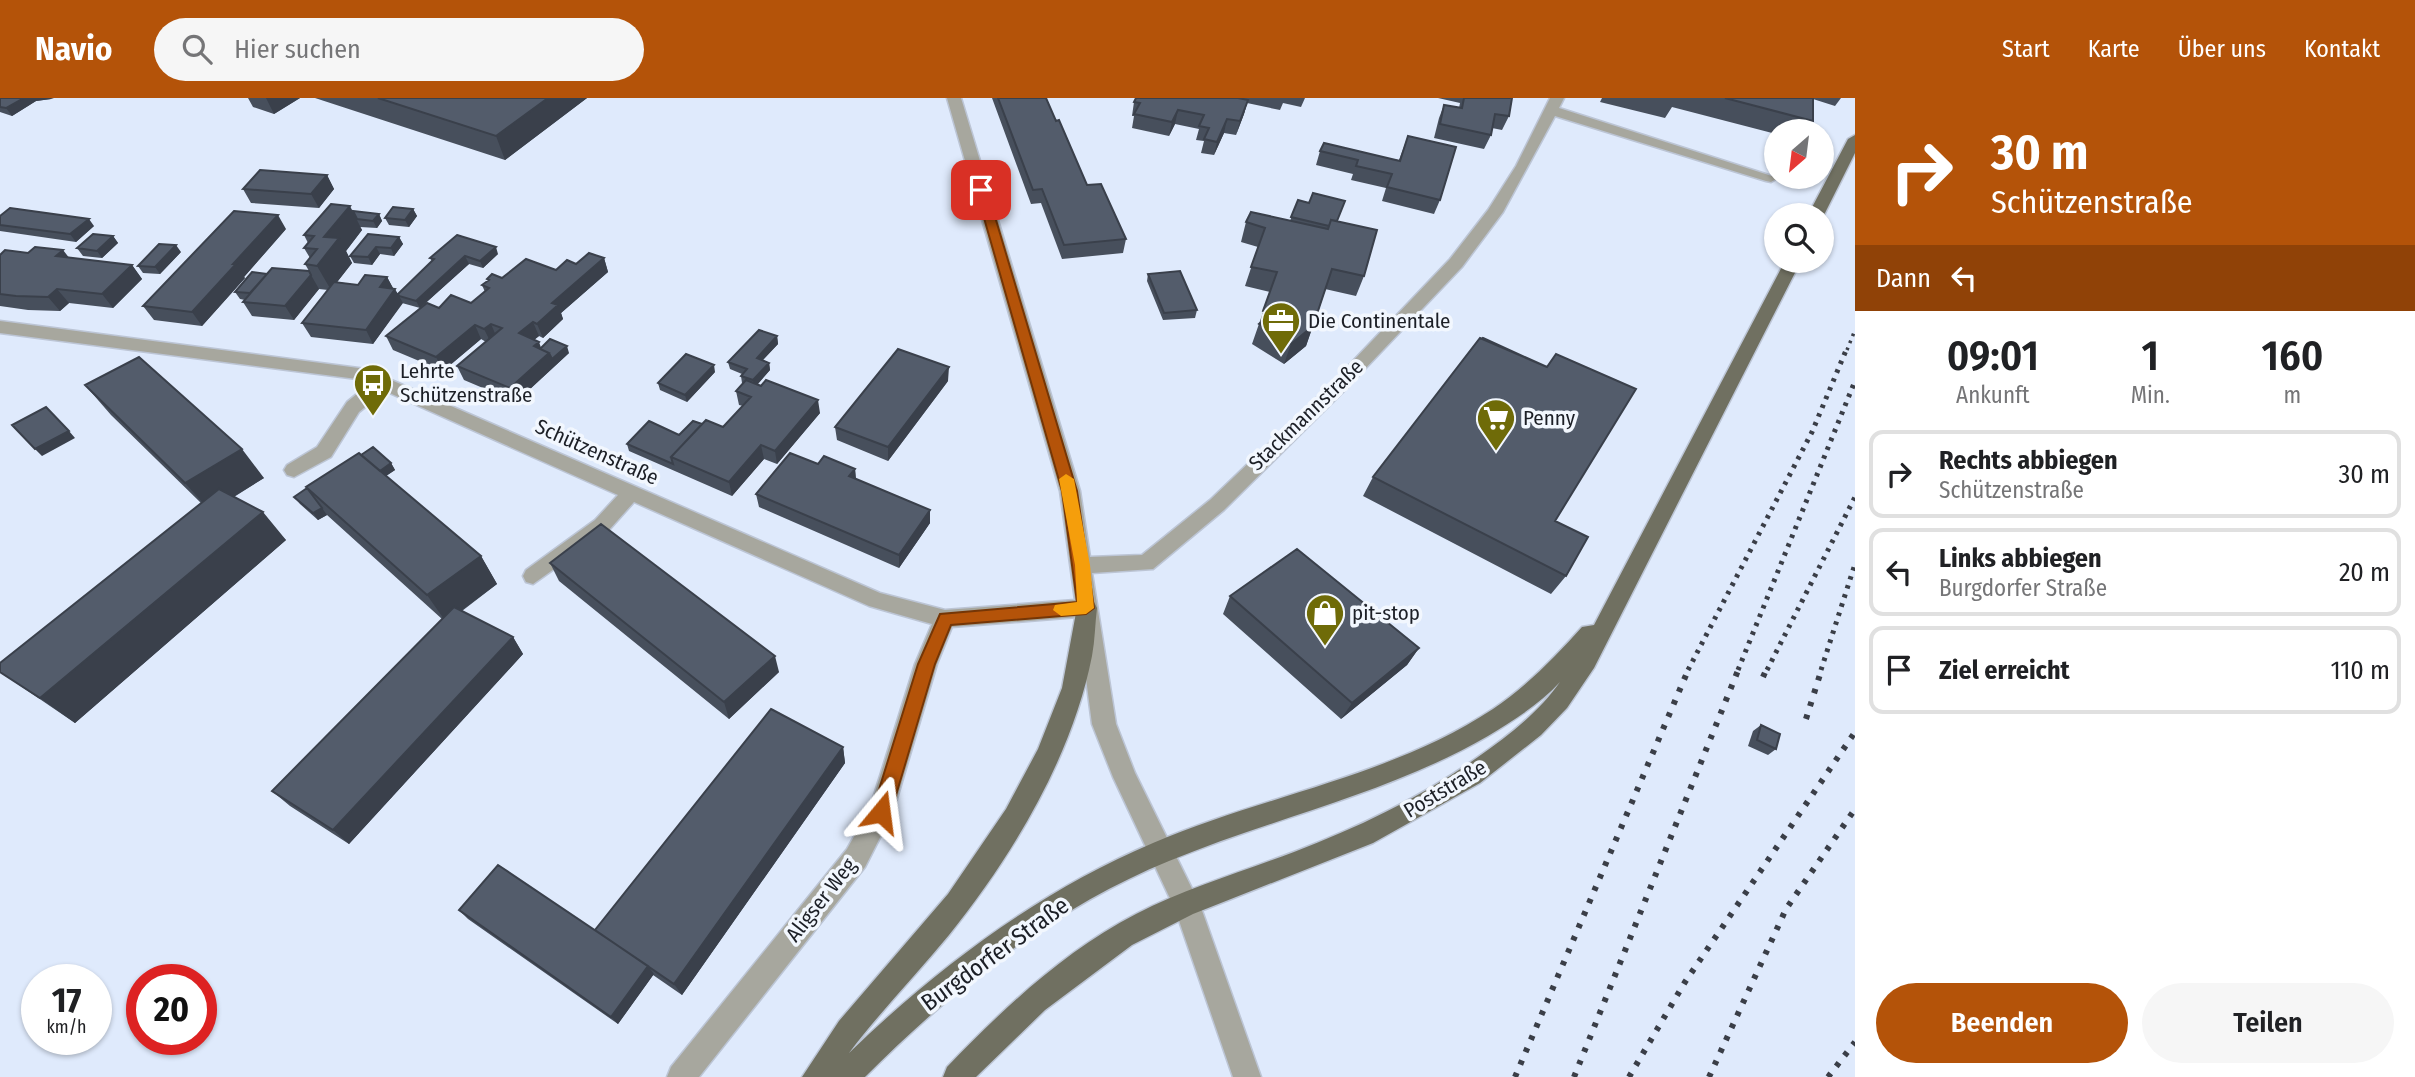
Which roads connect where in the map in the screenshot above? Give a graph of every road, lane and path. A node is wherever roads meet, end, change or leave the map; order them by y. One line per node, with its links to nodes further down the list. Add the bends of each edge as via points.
1 (954, 98): 11 (street, via 1070,491)
2 (1554, 104): 4 (street); 11 (street, Stackmannstraße, via 1496,212 1456,263 1337,388 1217,505 1146,563)
3 (1855, 139): 5 (main road)
4 (1764, 176)
5 (1822, 203)
6 (1787, 273): 13 (main road, Poststraße)
7 (0, 327): 8 (street, Schützenstraße, via 360,373)
8 (383, 383): 9 (street, via 353,407 324,452); 10 (street, Schützenstraße)
9 (295, 470)
10 (631, 493): 12 (street, via 602,524); 15 (street, Schützenstraße, via 876,600)
11 (1082, 565): 14 (street)
12 (533, 576)
13 (1628, 582): 16 (main road, Poststraße, via 1575,652 1542,685 1449,747 1381,778); 17 (main road, Poststraße, via 1560,700 1478,772 1406,813 1299,862)
14 (1086, 608): 15 (street, Schützenstraße); 16 (street, via 1104,724); 19 (main road, via 1081,655 1065,709 1020,805 956,904 842,1035)
15 (946, 619): 18 (street, Aligser Weg, via 926,664 881,812 856,858)
16 (1161, 852): 17 (street); 20 (main road, Burgdorfer Straße, via 1080,892 1002,942 926,1002)
17 (1187, 905): 21 (main road, via 1124,936 1082,965); 22 (street)
18 (681, 1077)
19 (816, 1077)
20 (845, 1077)
21 (957, 1077)
22 (1247, 1077)

